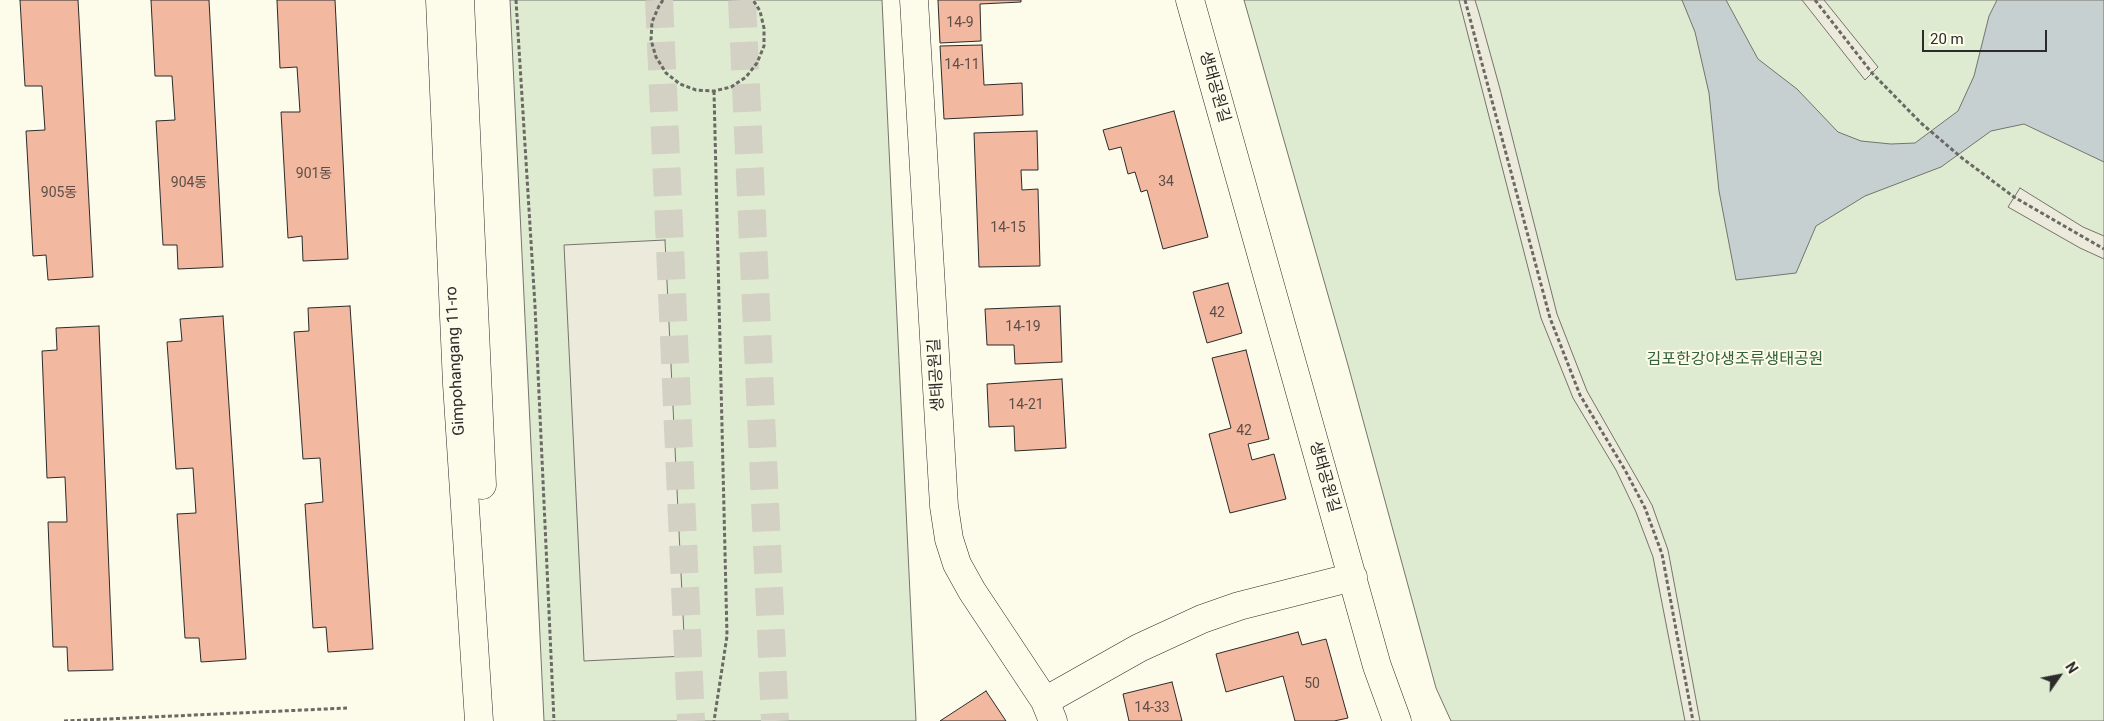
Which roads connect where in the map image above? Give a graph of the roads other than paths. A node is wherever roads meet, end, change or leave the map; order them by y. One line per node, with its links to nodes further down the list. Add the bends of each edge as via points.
1 (440, 0): 7 (street, Gimpohangang 11-ro, via 457,384)
2 (460, 0): 8 (street, Gimpohangang 11-ro, via 489,626)
3 (914, 0): 6 (street, 생태공원길, via 944,506 949,539 957,564 972,591)
4 (1190, 0): 5 (street, 생태공원길)
5 (1352, 578): 6 (street, via 1202,618 1139,648); 9 (street, 생태공원길, via 1377,666)
6 (1049, 711)
7 (479, 721)
8 (484, 721)
9 (1397, 721)

